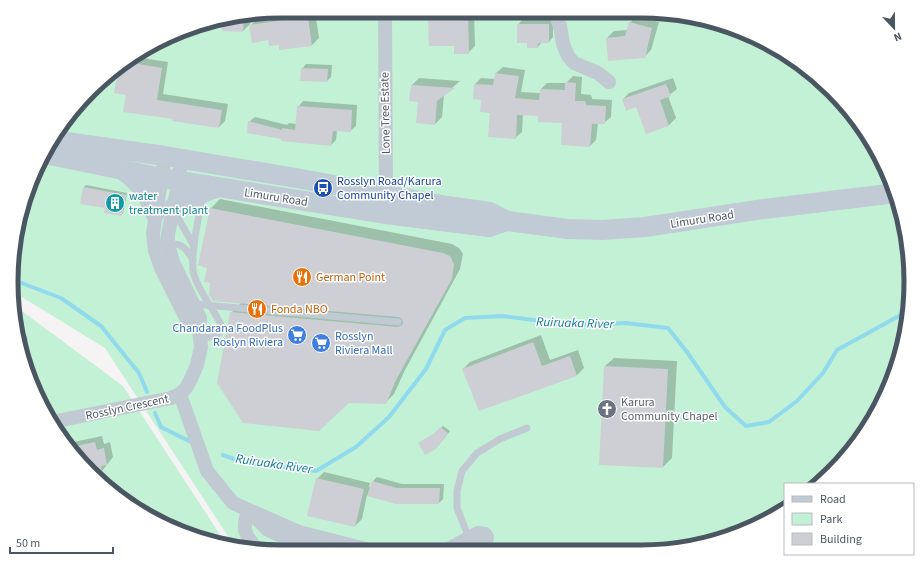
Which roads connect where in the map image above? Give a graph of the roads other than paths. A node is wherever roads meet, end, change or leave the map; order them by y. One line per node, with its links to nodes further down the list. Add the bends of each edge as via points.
1 (385, 18): 10 (street, Lone Tree Estate)
2 (557, 18): 3 (street, via 568,56 574,63 598,73)
3 (609, 82)
4 (58, 141): 6 (main road, Limuru Road)
5 (50, 155): 7 (main road, Limuru Road)
6 (173, 157): 8 (street); 10 (main road, Limuru Road)
7 (123, 170): 8 (main road, Limuru Road); 12 (main road)
8 (171, 180): 9 (main road, Limuru Road); 12 (street); 12 (street)
9 (210, 190): 12 (main road, via 187,199); 13 (main road, Limuru Road); 16 (lane)
10 (386, 194): 13 (street, Lone Tree Estate); 14 (main road, Limuru Road, via 490,212)
11 (889, 194): 14 (main road, Limuru Road, via 645,227 568,229)
12 (168, 211): 15 (street); 16 (lane); 17 (street, via 152,238)
13 (385, 214): 14 (main road, Limuru Road, via 489,227)
14 (507, 221)
15 (168, 245): 17 (lane); 18 (lane, via 182,246 188,250); 19 (street, Rosslyn Crescent, via 173,262)
16 (194, 246): 18 (lane)
17 (157, 257): 21 (street, via 188,322)
18 (193, 260): 21 (lane, via 194,274 200,288 222,327 218,334)
19 (194, 304): 20 (lane); 21 (street, Rosslyn Crescent, via 200,318)
20 (398, 322)
21 (200, 335): 22 (street, Rosslyn Crescent, via 201,347 197,365 186,388)
22 (180, 394): 23 (street, Rosslyn Crescent, via 160,401); 25 (street, via 206,471 233,503)
23 (58, 421)
24 (527, 428): 27 (lane, via 500,439 477,454 462,471 457,491 457,508)
25 (248, 510): 26 (street, via 244,530); 28 (street, via 268,530); 29 (street, via 299,532)
26 (253, 543)
27 (470, 544)
28 (301, 545)
29 (350, 545)

